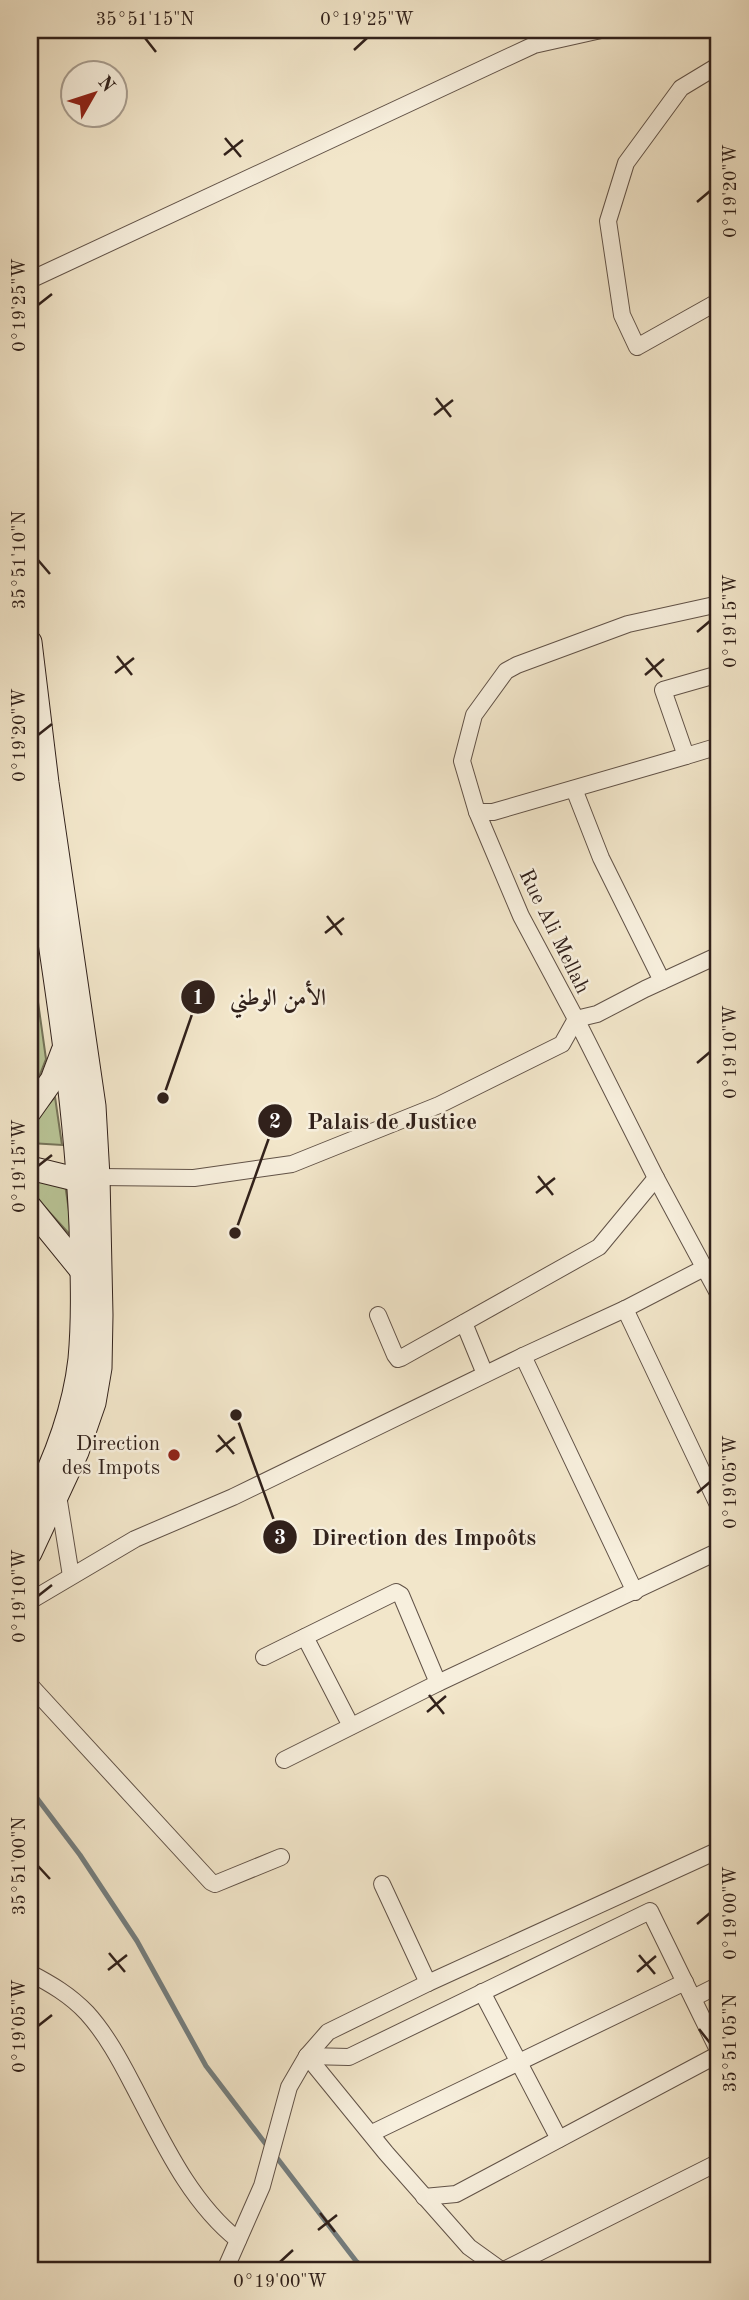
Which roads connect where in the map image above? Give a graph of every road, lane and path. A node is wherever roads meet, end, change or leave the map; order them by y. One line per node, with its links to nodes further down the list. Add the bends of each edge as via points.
1 (601, 30): 3 (street, via 534,45)
2 (719, 65): 4 (street, via 681,88 626,163 608,221 622,315 637,347)
3 (31, 281)
4 (719, 301)
5 (719, 604): 12 (street, Rue Ali Mellah, via 628,624 506,671 474,715 462,761)
6 (30, 642): 19 (main road, via 94,1106)
7 (719, 674): 9 (street, via 663,690)
8 (719, 746): 9 (street)
9 (686, 756): 10 (street)
10 (574, 789): 12 (street, via 494,812); 14 (street, via 601,858)
11 (30, 809): 16 (main road)
12 (477, 812): 15 (street, Rue Ali Mellah, via 521,916)
13 (719, 955): 14 (street)
14 (662, 981): 15 (street, via 597,1014)
15 (576, 1019): 19 (street, Rue Ali Mellah, via 562,1044 439,1105 292,1164 194,1178); 20 (street)
16 (64, 1048): 17 (main road, via 52,1080); 19 (main road)
17 (30, 1111)
18 (30, 1168): 19 (main road)
19 (89, 1178): 23 (main road); 30 (main road, via 102,1315 100,1368 77,1452)
20 (656, 1178): 22 (street); 27 (street, via 599,1247)
21 (30, 1207): 23 (main road)
22 (706, 1267): 24 (street); 25 (street)
23 (82, 1271): 32 (main road, via 80,1359 72,1403 47,1477)
24 (719, 1295)
25 (625, 1309): 28 (street); 31 (street)
26 (378, 1315): 27 (street, via 398,1359)
27 (464, 1323): 29 (street)
28 (523, 1356): 29 (street); 36 (street)
29 (485, 1374): 35 (street, via 233,1497 135,1539)
30 (58, 1494): 34 (main road); 35 (street)
31 (719, 1507)
32 (30, 1510)
33 (719, 1551): 36 (street)
34 (30, 1553)
35 (71, 1576): 37 (street)
36 (635, 1592): 41 (street)
37 (35, 1598): 38 (street)
38 (30, 1613)
39 (304, 1637): 40 (street); 41 (street, via 398,1593); 43 (street)
40 (264, 1657)
41 (438, 1683): 43 (street)
42 (30, 1685): 46 (street, via 211,1882)
43 (351, 1726): 44 (street)
44 (284, 1760)
45 (719, 1850): 50 (street)
46 (281, 1857)
47 (382, 1884): 50 (street)
48 (30, 1973): 61 (street, via 62,1990 87,2013 120,2062 187,2183 222,2227)
49 (685, 1982): 52 (street, via 650,1911); 53 (street); 56 (street)
50 (428, 1983): 55 (street, via 328,2032)
51 (719, 1985): 53 (street)
52 (482, 1992): 55 (street, via 349,2057); 56 (street)
53 (693, 1998): 54 (street)
54 (719, 2053): 58 (street)
55 (307, 2056): 57 (street); 61 (street, via 289,2087 262,2186)
56 (518, 2063): 57 (street); 58 (street)
57 (372, 2133): 60 (street)
58 (559, 2139): 60 (street, via 456,2194)
59 (719, 2162): 63 (street)
60 (424, 2197): 63 (street, via 469,2247)
61 (239, 2240): 62 (street)
62 (225, 2270)
63 (503, 2270)

